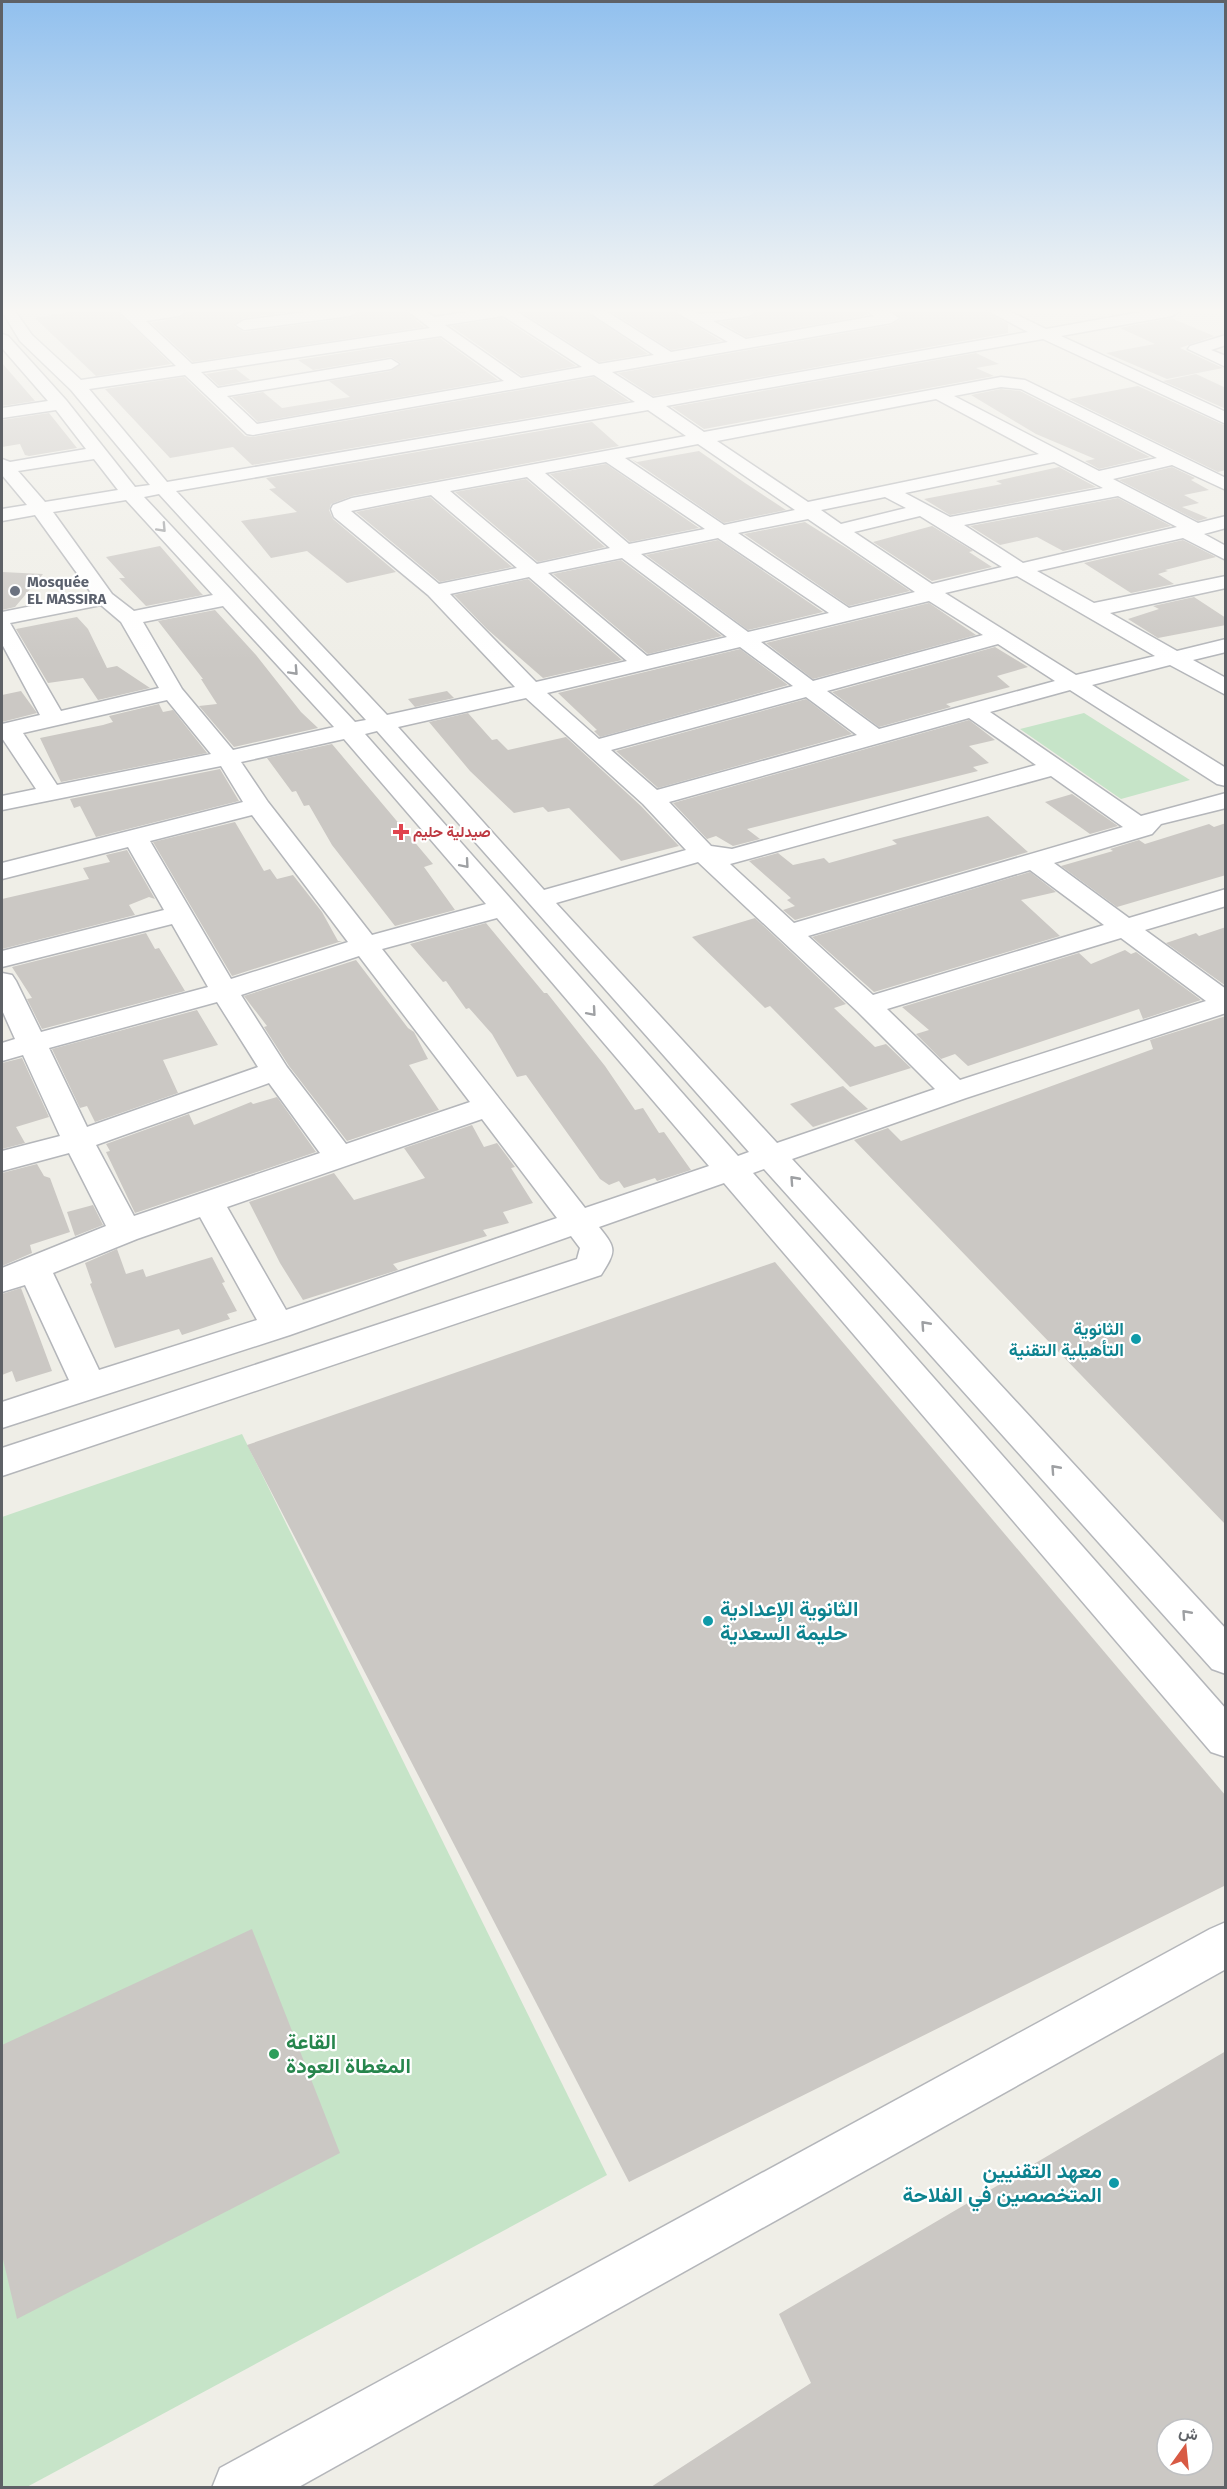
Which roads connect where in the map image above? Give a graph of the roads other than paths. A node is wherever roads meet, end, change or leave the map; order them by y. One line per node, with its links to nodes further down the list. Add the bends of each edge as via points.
1 (84, 427): 12 (street)
2 (101, 427): 21 (street)
3 (250, 427): 4 (street)
4 (270, 427)
5 (524, 427): 10 (street)
6 (683, 427): 11 (street)
7 (774, 427): 11 (street)
8 (1002, 427): 13 (street)
9 (1109, 427): 15 (street)
10 (455, 439): 18 (street); 21 (street)
11 (702, 441): 14 (street); 27 (street)
12 (97, 453): 16 (street); 25 (street)
13 (1057, 456): 19 (street); 24 (street)
14 (611, 457): 17 (street); 32 (street)
15 (1174, 459): 19 (street); 20 (street)
16 (4, 466): 26 (street)
17 (531, 471): 18 (street); 35 (street)
18 (500, 477): 22 (street)
19 (1097, 477): 23 (street)
20 (1226, 485)
21 (162, 487): 25 (street); 63 (street)
22 (436, 489): 38 (street); 40 (street, via 340,509)
23 (1121, 490): 31 (street); 34 (street)
24 (887, 491): 27 (street); 28 (street)
25 (129, 493): 26 (street); 43 (street, one-way to 43)
26 (40, 508): 29 (street); 42 (street)
27 (806, 508): 32 (street, via 803,514); 33 (street)
28 (923, 510): 31 (street); 33 (street)
29 (2, 515)
30 (1226, 522): 34 (street)
31 (947, 523): 37 (street)
32 (718, 530): 35 (street); 45 (street)
33 (840, 530): 41 (street)
34 (1192, 531): 36 (street); 37 (street)
35 (625, 551): 38 (street); 50 (street)
36 (1226, 554)
37 (1019, 569): 41 (street); 44 (street)
38 (533, 570): 40 (street); 53 (street)
39 (1226, 582): 44 (street)
40 (435, 591): 59 (street)
41 (931, 593): 45 (street); 49 (street)
42 (105, 598): 46 (street); 47 (street)
43 (227, 598): 47 (street); 65 (street, one-way to 65)
44 (1092, 610): 52 (street)
45 (844, 614): 50 (street)
46 (2, 618)
47 (130, 618): 60 (street)
48 (2, 626): 54 (street)
49 (1001, 637): 56 (street); 57 (street)
50 (742, 641): 53 (street); 57 (street)
51 (1226, 645): 52 (street)
52 (1173, 657): 56 (street); 58 (street)
53 (644, 664): 59 (street)
54 (23, 667): 55 (street); 62 (street)
55 (2, 672)
56 (1075, 682): 61 (street); 70 (street)
57 (807, 688): 66 (street); 67 (street)
58 (1226, 688)
59 (531, 690): 63 (street); 67 (street)
60 (172, 692): 62 (street); 68 (street)
61 (973, 711): 66 (street); 69 (street)
62 (54, 719): 64 (street)
63 (381, 722): 65 (street); 82 (street)
64 (5, 730): 71 (street)
65 (349, 730): 68 (street); 83 (street, one-way to 83)
66 (876, 738): 72 (street)
67 (594, 747): 72 (street)
68 (227, 758): 71 (street); 75 (street)
69 (1057, 767): 76 (street); 78 (street, via 733,857)
70 (1226, 779)
71 (50, 792): 74 (street)
72 (652, 799): 78 (street)
73 (1226, 800): 76 (street, via 1152,819)
74 (2, 803)
75 (258, 806): 77 (street); 87 (street)
76 (1143, 829): 79 (street)
77 (135, 837): 80 (street); 84 (street)
78 (703, 853): 82 (street); 86 (street)
79 (1033, 860): 85 (street); 86 (street)
80 (2, 871)
81 (1226, 897): 85 (street)
82 (538, 900): 100 (street)
83 (503, 908): 87 (street); 102 (street, one-way to 102)
84 (181, 914): 88 (street); 90 (street)
85 (1126, 928): 91 (street); 92 (street)
86 (789, 933): 92 (street)
87 (366, 945): 90 (street); 97 (street)
88 (2, 959)
89 (2, 981): 93 (street)
90 (224, 991): 93 (street); 95 (street)
91 (1226, 1003): 96 (street)
92 (868, 1006): 96 (street)
93 (33, 1043): 94 (street); 98 (street)
94 (2, 1052)
95 (275, 1071): 98 (street); 99 (street)
96 (955, 1092): 100 (street)
97 (489, 1106): 99 (street); 104 (street)
98 (78, 1141): 101 (street); 105 (street)
99 (339, 1156): 103 (street)
100 (773, 1157): 102 (street); 114 (street, one-way to 100)
101 (2, 1161)
102 (730, 1172): 104 (street); 115 (street)
103 (208, 1203): 105 (street); 108 (street)
104 (577, 1221): 108 (street); 111 (street, via 597,1247 589,1267)
105 (125, 1231): 106 (street)
106 (35, 1269): 107 (street); 110 (street)
107 (2, 1281)
108 (278, 1326): 109 (street)
109 (196, 1352): 110 (street); 111 (street)
110 (89, 1386): 112 (street)
111 (221, 1387): 113 (street)
112 (2, 1415)
113 (2, 1462)
114 (1226, 1657)
115 (1226, 1739)
116 (1226, 1944): 117 (street)
117 (240, 2487)

